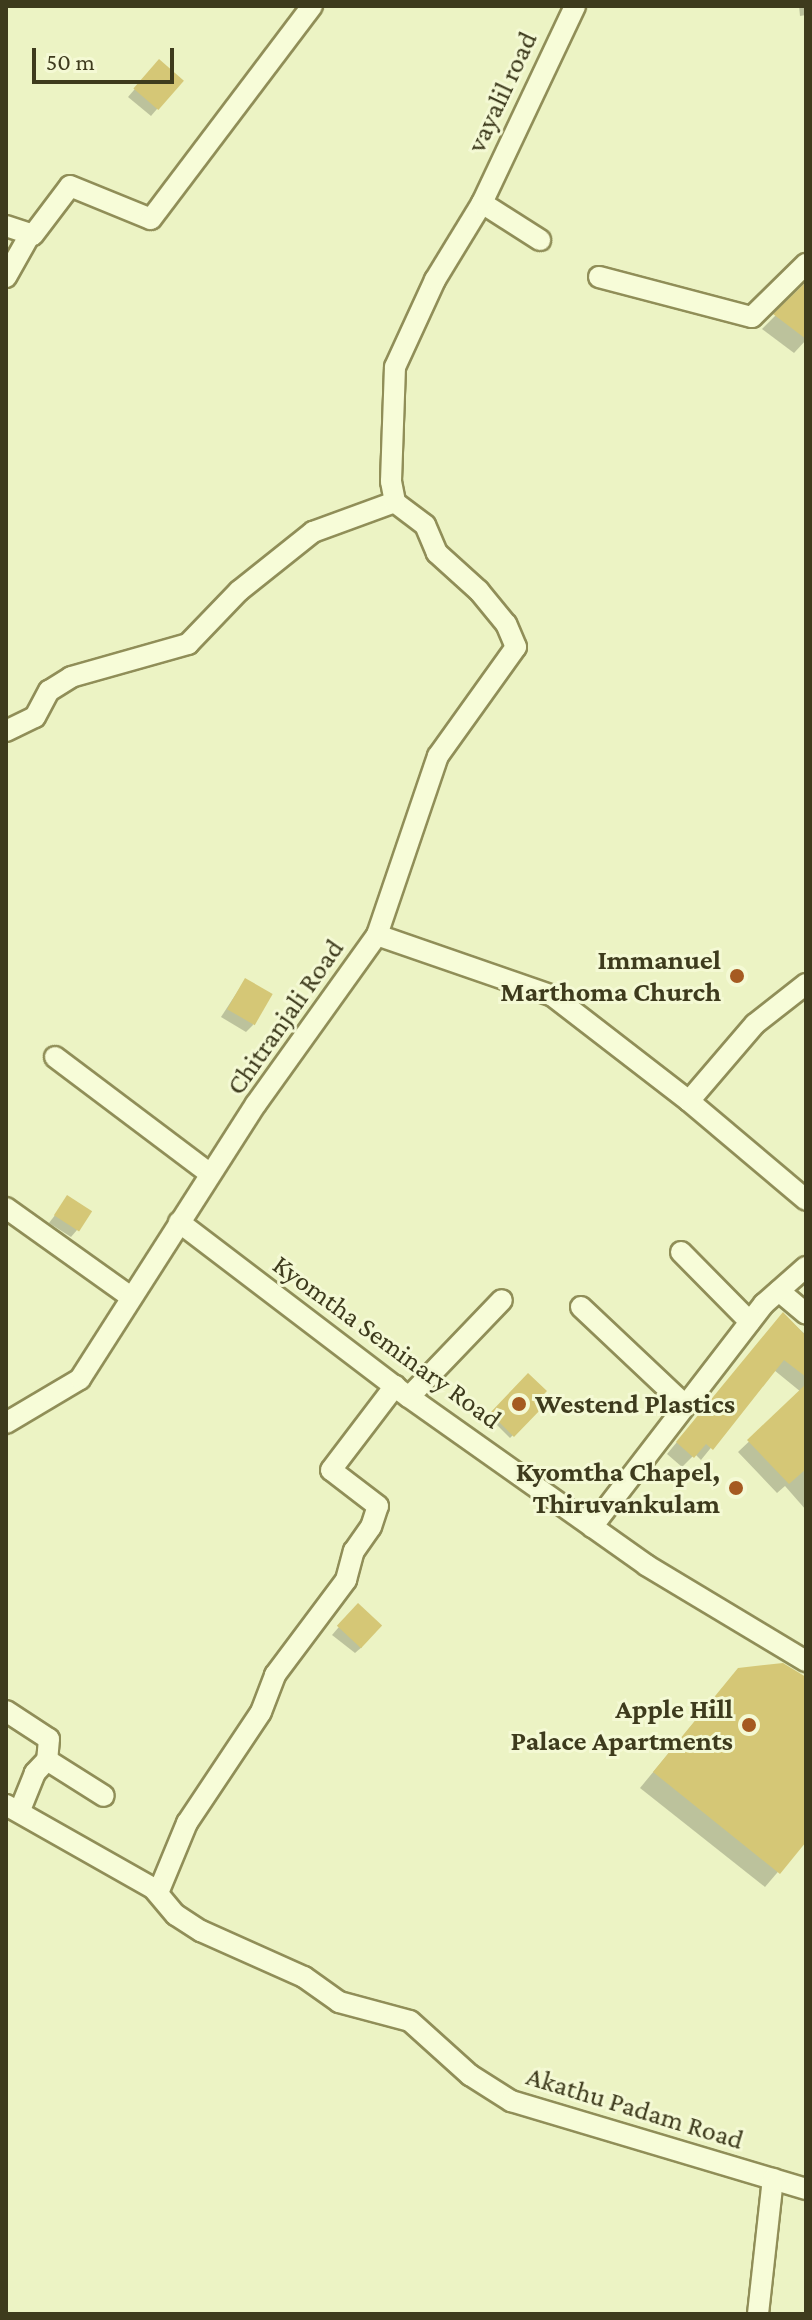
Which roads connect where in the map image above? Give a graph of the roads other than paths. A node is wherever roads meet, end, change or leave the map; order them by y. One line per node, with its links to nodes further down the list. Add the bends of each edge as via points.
1 (312, 6): 5 (street, via 151,219 70,186 46,223)
2 (575, 6): 3 (street, vayalil road)
3 (482, 203): 6 (street); 10 (street, vayalil road, via 435,280 395,367)
4 (6, 226): 5 (street)
5 (28, 238): 8 (street)
6 (540, 240)
7 (806, 264): 9 (street, via 752,317)
8 (6, 277)
9 (599, 277)
10 (395, 502): 11 (street, via 313,532 239,591 188,644 71,677 49,691 35,717); 12 (street, via 425,525 437,553 479,591 506,624 516,647 438,756)
11 (6, 731)
12 (377, 935): 15 (street, Chitranjali Road, via 553,996); 16 (street, Chitranjali Road)
13 (806, 984): 15 (street, via 755,1024)
14 (55, 1057): 16 (street)
15 (689, 1101): 17 (street, Chitranjali Road)
16 (210, 1174): 19 (street, Chitranjali Road)
17 (806, 1200)
18 (6, 1208): 23 (street)
19 (179, 1222): 23 (street, Chitranjali Road); 28 (street, Kyomtha Seminary Road)
20 (681, 1252): 27 (street)
21 (806, 1267): 22 (street)
22 (779, 1291): 26 (street); 27 (street)
23 (131, 1297): 30 (street, Chitranjali Road, via 80,1379)
24 (502, 1300): 28 (street)
25 (581, 1307): 29 (street)
26 (806, 1314)
27 (750, 1322): 29 (street)
28 (402, 1391): 31 (street, Kyomtha Seminary Road); 37 (street, via 331,1470 378,1506 354,1551 346,1580 275,1675 261,1712 187,1823)
29 (684, 1404): 31 (street)
30 (6, 1423)
31 (592, 1527): 32 (street, Kyomtha Seminary Road)
32 (806, 1661)
33 (6, 1711): 34 (street, via 49,1739)
34 (47, 1760): 35 (street); 36 (street)
35 (104, 1796)
36 (13, 1807): 37 (street, Akathu Padam Road)
37 (158, 1893): 38 (street, Akathu Padam Road, via 176,1915 201,1931 304,1977 339,2002 410,2021 470,2075 511,2101)
38 (773, 2179): 39 (street, Akathu Padam Road); 40 (street)
39 (806, 2189)
40 (758, 2314)

